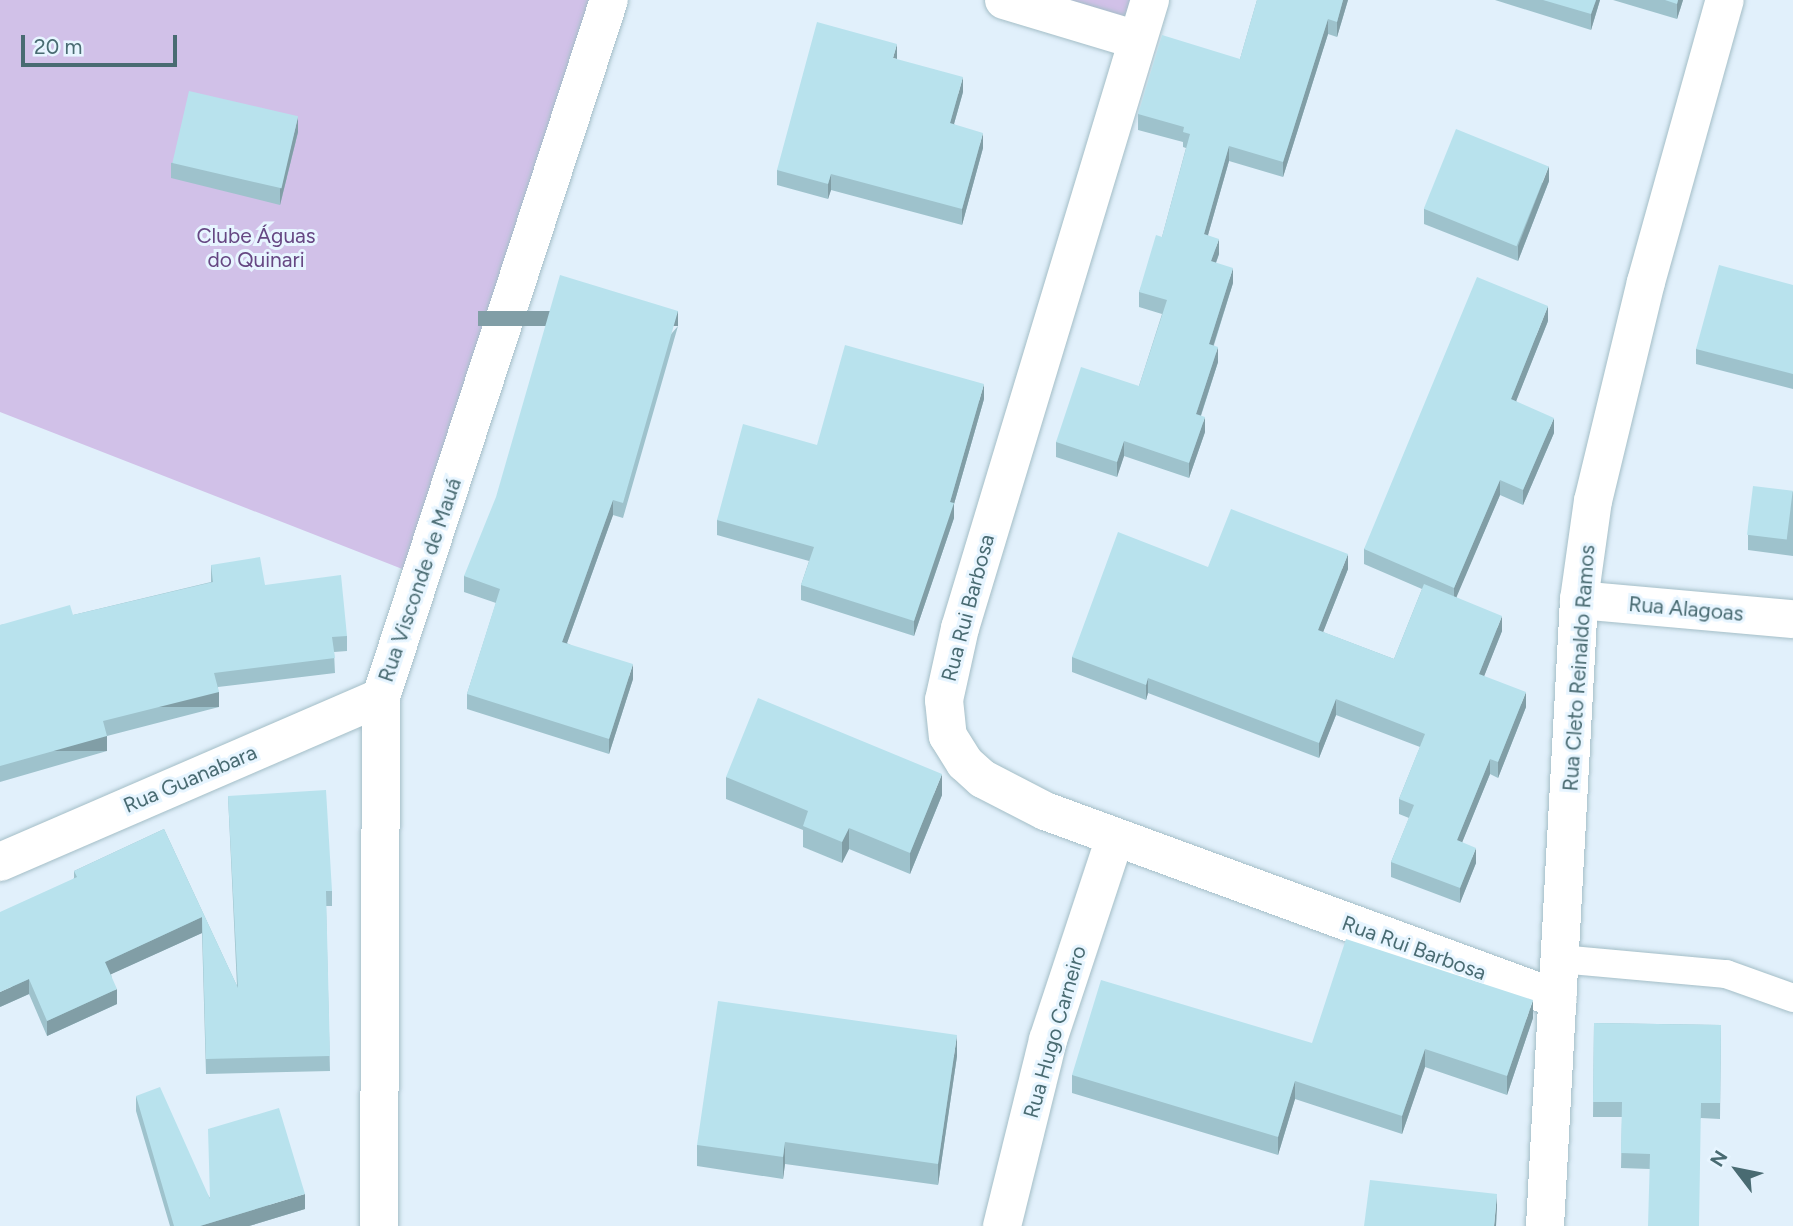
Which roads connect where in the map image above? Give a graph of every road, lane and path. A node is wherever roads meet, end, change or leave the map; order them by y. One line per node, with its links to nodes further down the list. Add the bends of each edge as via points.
1 (609, 0): 8 (street, Rua Visconde de Mauá)
2 (1004, 0): 5 (street)
3 (1150, 0): 5 (street, Rua Rui Barbosa)
4 (1725, 0): 6 (street, Rua Cleto Reinaldo Ramos, via 1646,282 1593,501)
5 (1137, 40): 9 (street, Rua Rui Barbosa, via 960,628 944,700 954,748 983,779)
6 (1579, 600): 7 (street, Rua Alagoas); 11 (street, Rua Cleto Reinaldo Ramos)
7 (1793, 619)
8 (381, 697): 10 (street, Rua Guanabara); 14 (street, Rua Visconde de Mauá)
9 (1114, 840): 13 (street, Rua Rui Barbosa); 15 (street, Rua Hugo Carneiro, via 1048,1040)
10 (0, 862)
11 (1560, 959): 12 (lane, via 1726,974); 13 (street, Rua Cleto Reinaldo Ramos)
12 (1793, 998)
13 (1558, 999): 16 (street, Rua Cleto Reinaldo Ramos)
14 (379, 1226)
15 (1002, 1226)
16 (1545, 1226)

